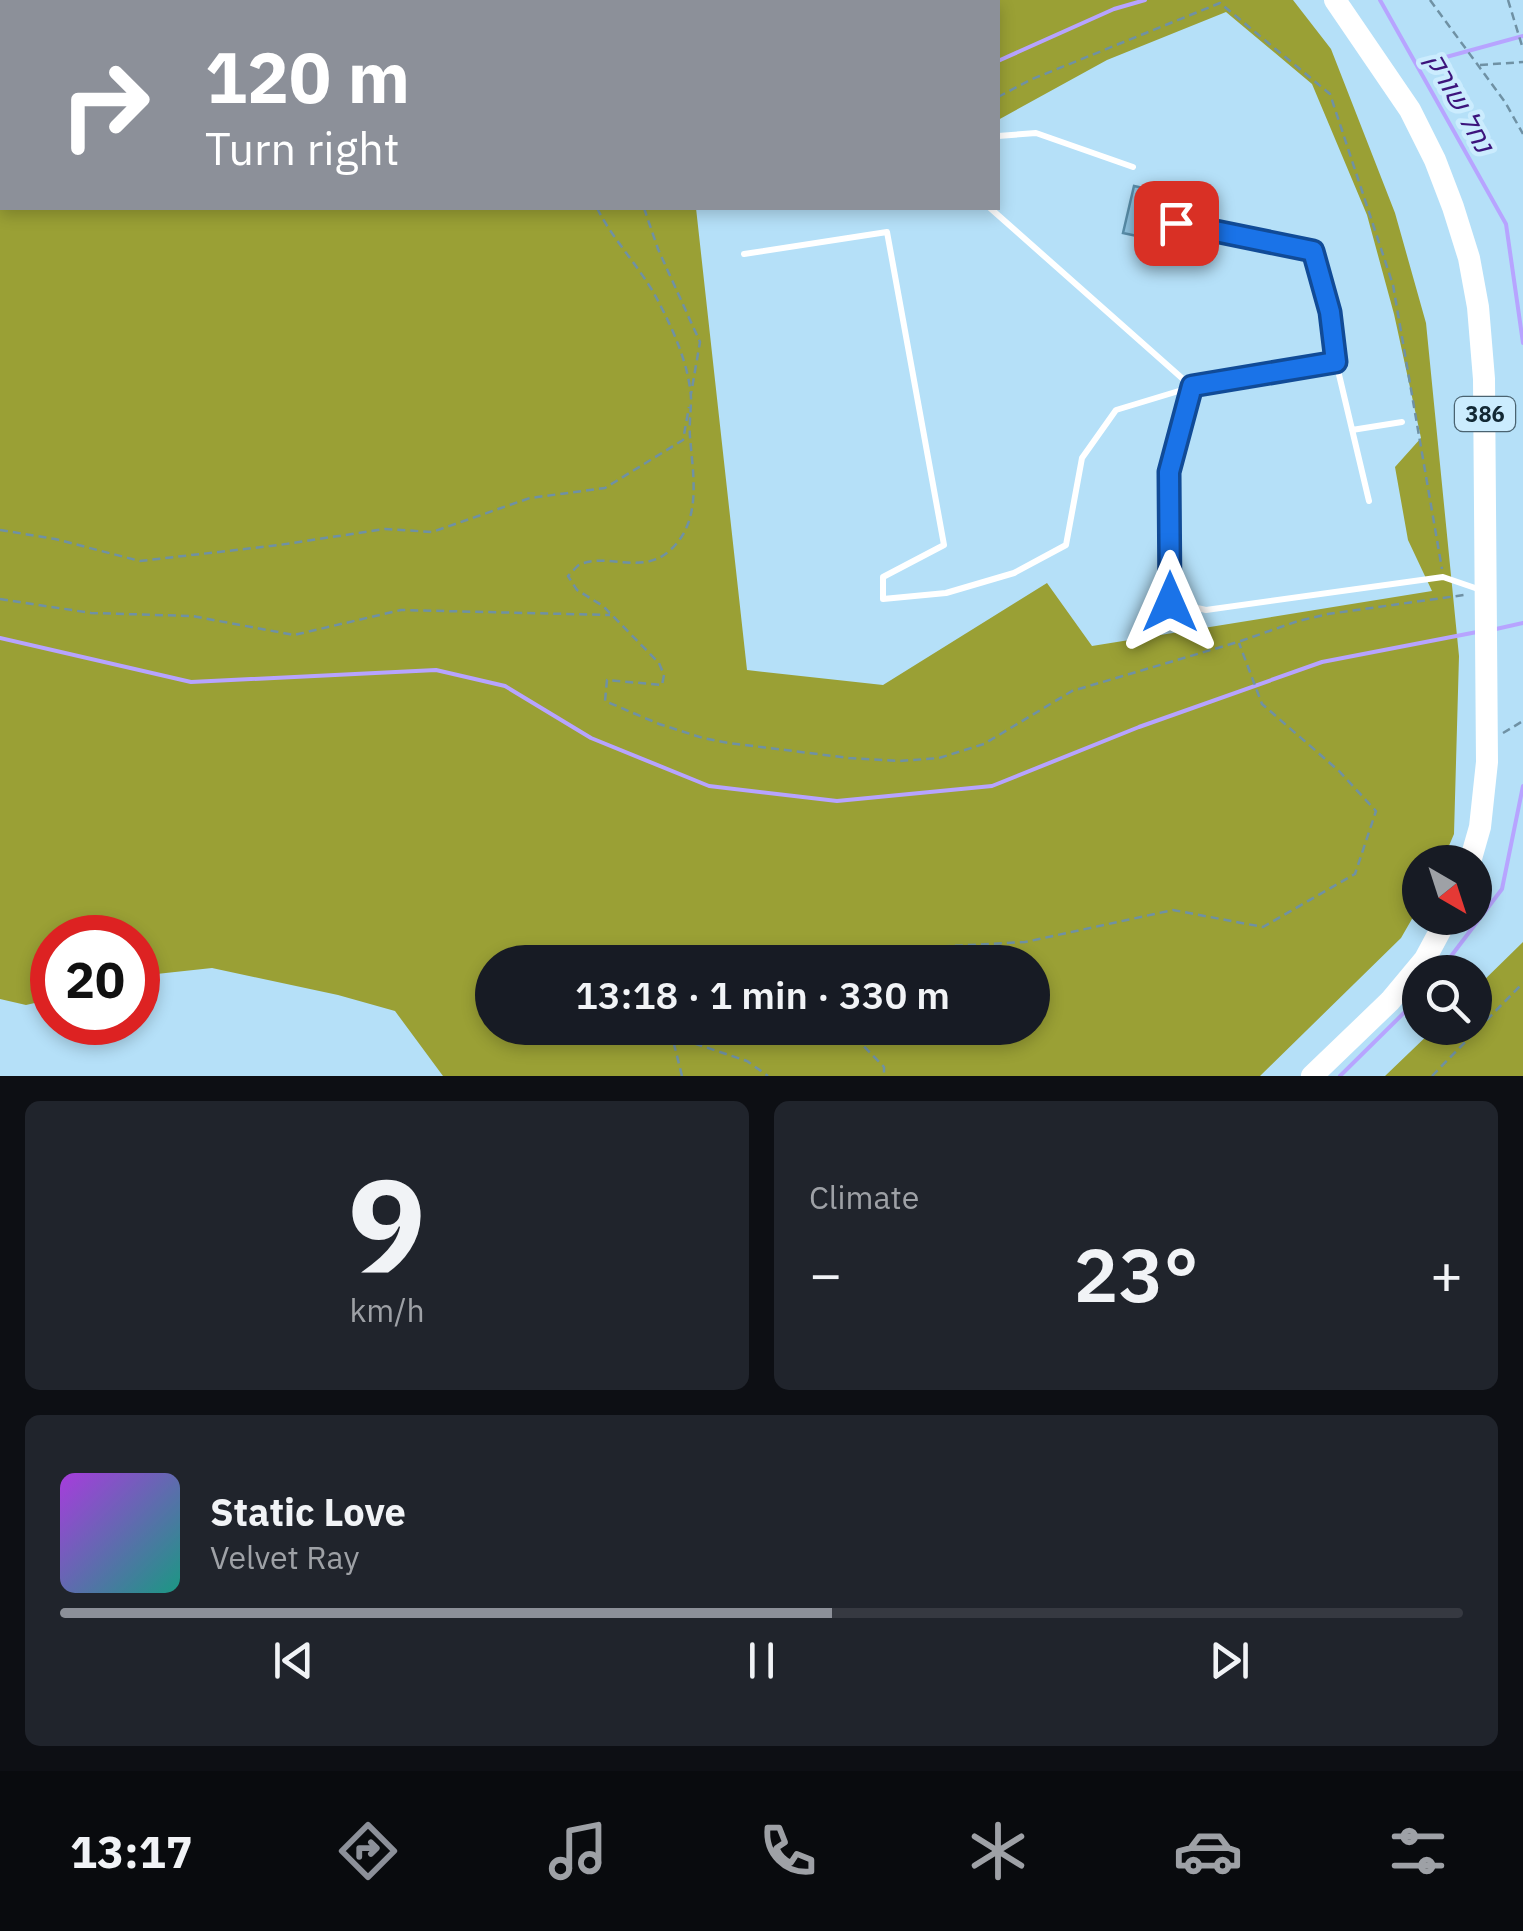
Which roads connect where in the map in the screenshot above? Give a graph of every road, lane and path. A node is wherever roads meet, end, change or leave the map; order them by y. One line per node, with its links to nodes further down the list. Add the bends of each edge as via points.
1 (1335, 0): 24 (main road, 386, via 1436,160 1469,258 1484,380)
2 (1430, 0): 6 (path)
3 (1508, 0): 4 (path)
4 (1523, 49)
5 (1523, 62): 6 (path)
6 (1478, 66): 8 (path)
7 (1000, 97): 23 (path, via 1220,3 1330,94 1393,285)
8 (1523, 134)
9 (1000, 136): 10 (lane, via 1036,134)
10 (1133, 167)
11 (599, 210): 18 (path, via 655,294)
12 (645, 210): 18 (path, via 700,342)
13 (992, 210): 17 (lane)
14 (1176, 223): 16 (lane, via 1313,251)
15 (744, 254): 17 (lane, via 887,232 944,545 883,577 884,599 946,593 1014,573 1066,545 1082,458 1116,410)
16 (1336, 362): 17 (lane); 20 (lane)
17 (1192, 386): 23 (lane, via 1169,472 1170,602 1206,610)
18 (691, 395): 22 (path, via 683,440 605,488 530,498 432,532 385,528 140,561); 26 (path, via 695,486 678,541 643,563 578,565 568,576)
19 (1402, 422): 20 (lane)
20 (1352, 430): 21 (lane)
21 (1369, 501)
22 (0, 530)
23 (1443, 577): 24 (lane)
24 (1487, 592): 27 (path, via 1298,620); 28 (main road, 386, via 1487,762)
25 (0, 599): 26 (path, via 90,614 192,616 294,635 401,610)
26 (612, 615): 27 (path, via 664,676 662,685 607,680 605,701 716,740 900,761 984,744 1072,691)
27 (1238, 642): 30 (path, via 1262,704 1376,811 1355,874 1263,927 1173,910 1025,942)
28 (1475, 845)
29 (1438, 935): 36 (main road, via 1390,1001)
30 (970, 945)
31 (1523, 983): 37 (path)
32 (863, 1045): 35 (path, via 884,1067)
33 (682, 1076): 34 (path, via 672,1036 747,1061)
34 (768, 1076)
35 (884, 1076)
36 (1312, 1076)
37 (1432, 1076)

